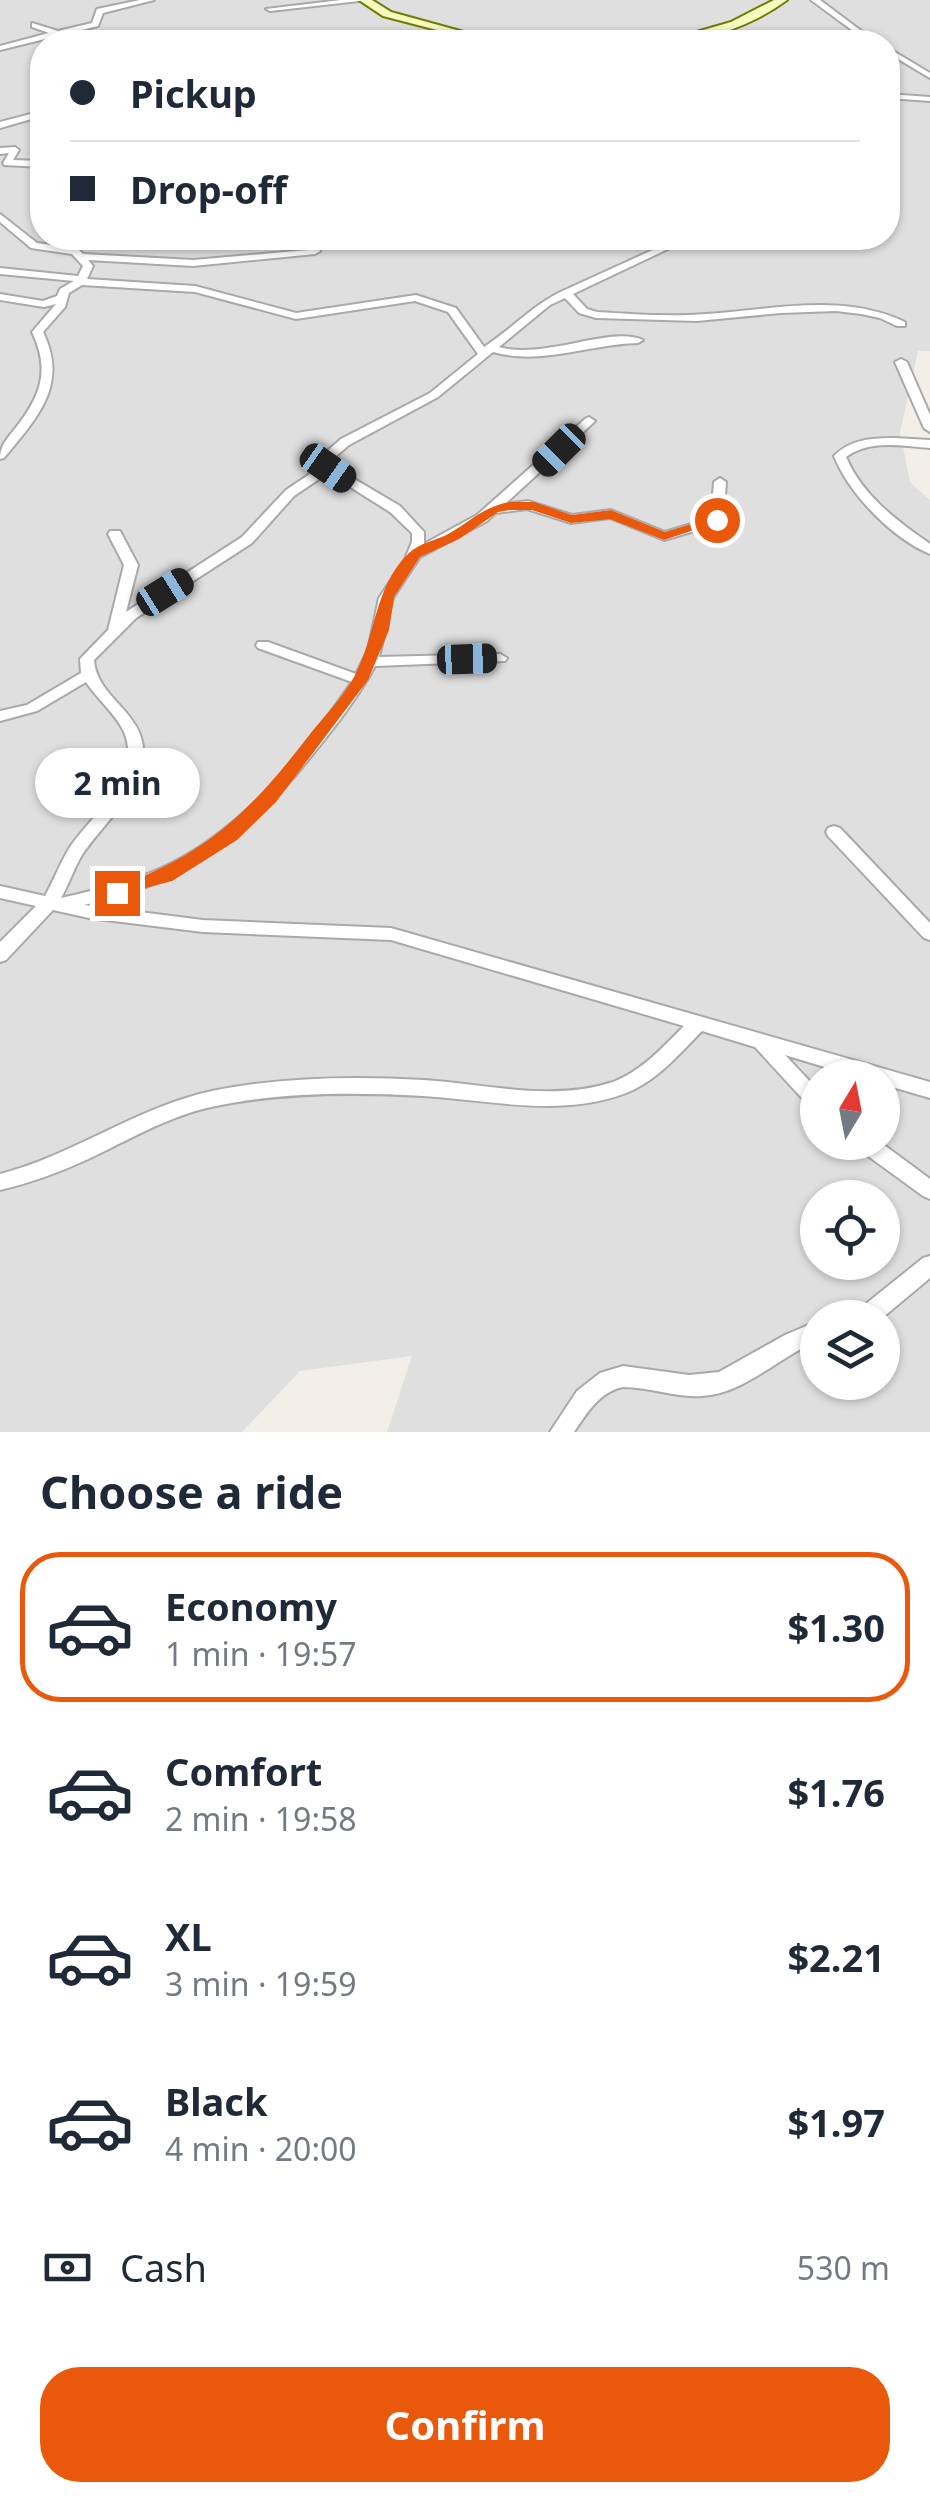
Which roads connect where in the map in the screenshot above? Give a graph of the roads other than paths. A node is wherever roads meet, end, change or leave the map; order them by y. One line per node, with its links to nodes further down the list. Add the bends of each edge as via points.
1 (150, 0): 8 (street, via 106,8 96,24)
2 (364, 0): 5 (street); 9 (street, via 387,14)
3 (782, 0): 10 (street)
4 (815, 0): 11 (street)
5 (270, 9)
6 (35, 25): 7 (street)
7 (46, 30)
8 (71, 30)
9 (448, 30)
10 (713, 30)
11 (853, 30)
12 (30, 40): 13 (street)
13 (0, 48)
14 (900, 57): 15 (street)
15 (930, 76)
16 (900, 97): 17 (street)
17 (930, 99)
18 (30, 117): 19 (street)
19 (0, 125)
20 (0, 151): 22 (street, via 14,150)
21 (30, 164): 22 (street)
22 (3, 165)
23 (0, 217): 24 (street)
24 (30, 243)
25 (56, 250): 29 (street)
26 (77, 250): 29 (street)
27 (656, 250): 32 (street)
28 (314, 251): 29 (street, via 193,263)
29 (77, 254): 31 (street, via 88,266)
30 (0, 270): 31 (street)
31 (82, 280): 34 (street); 37 (street, via 195,289 296,316 416,298 452,310)
32 (564, 292): 35 (street, via 596,315 675,318 797,308 872,313); 37 (street)
33 (0, 297): 34 (street)
34 (60, 300): 42 (street, via 37,332 48,350 44,398)
35 (900, 324)
36 (638, 340): 37 (street, via 602,340 526,358)
37 (486, 350): 43 (street, via 434,395 345,442 330,455)
38 (902, 362): 40 (street)
39 (589, 421): 45 (street)
40 (930, 428)
41 (930, 444): 47 (street, via 866,444 840,456 874,503)
42 (0, 455)
43 (328, 468): 48 (street, via 414,523 420,541); 49 (street, via 290,493 247,540)
44 (720, 482): 45 (street, via 717,520 664,536 611,514 571,519 528,505)
45 (494, 509): 48 (street)
46 (115, 534): 49 (street, via 131,565)
47 (930, 550)
48 (415, 554): 52 (street, via 386,597)
49 (115, 628): 53 (street, via 87,659)
50 (263, 645): 54 (street)
51 (500, 658): 52 (street)
52 (370, 662): 54 (street)
53 (88, 675): 55 (street, via 32,708); 58 (street, via 128,720 136,748 127,782 74,854)
54 (360, 680): 58 (street, via 270,798 231,835 166,877)
55 (0, 716)
56 (834, 832): 59 (street)
57 (0, 892): 58 (street)
58 (51, 904): 60 (street); 61 (street, via 203,926 391,934)
59 (930, 934)
60 (0, 955)
61 (696, 1025): 62 (street); 66 (street, via 648,1072 596,1094 541,1099 351,1088 214,1098 180,1107 75,1159)
62 (763, 1044): 63 (street); 64 (street)
63 (800, 1084)
64 (930, 1090)
65 (889, 1160): 67 (street)
66 (0, 1182)
67 (930, 1190)
68 (930, 1265): 69 (street)
69 (887, 1300)
70 (800, 1336): 71 (street, via 705,1386 611,1378)
71 (561, 1432)

